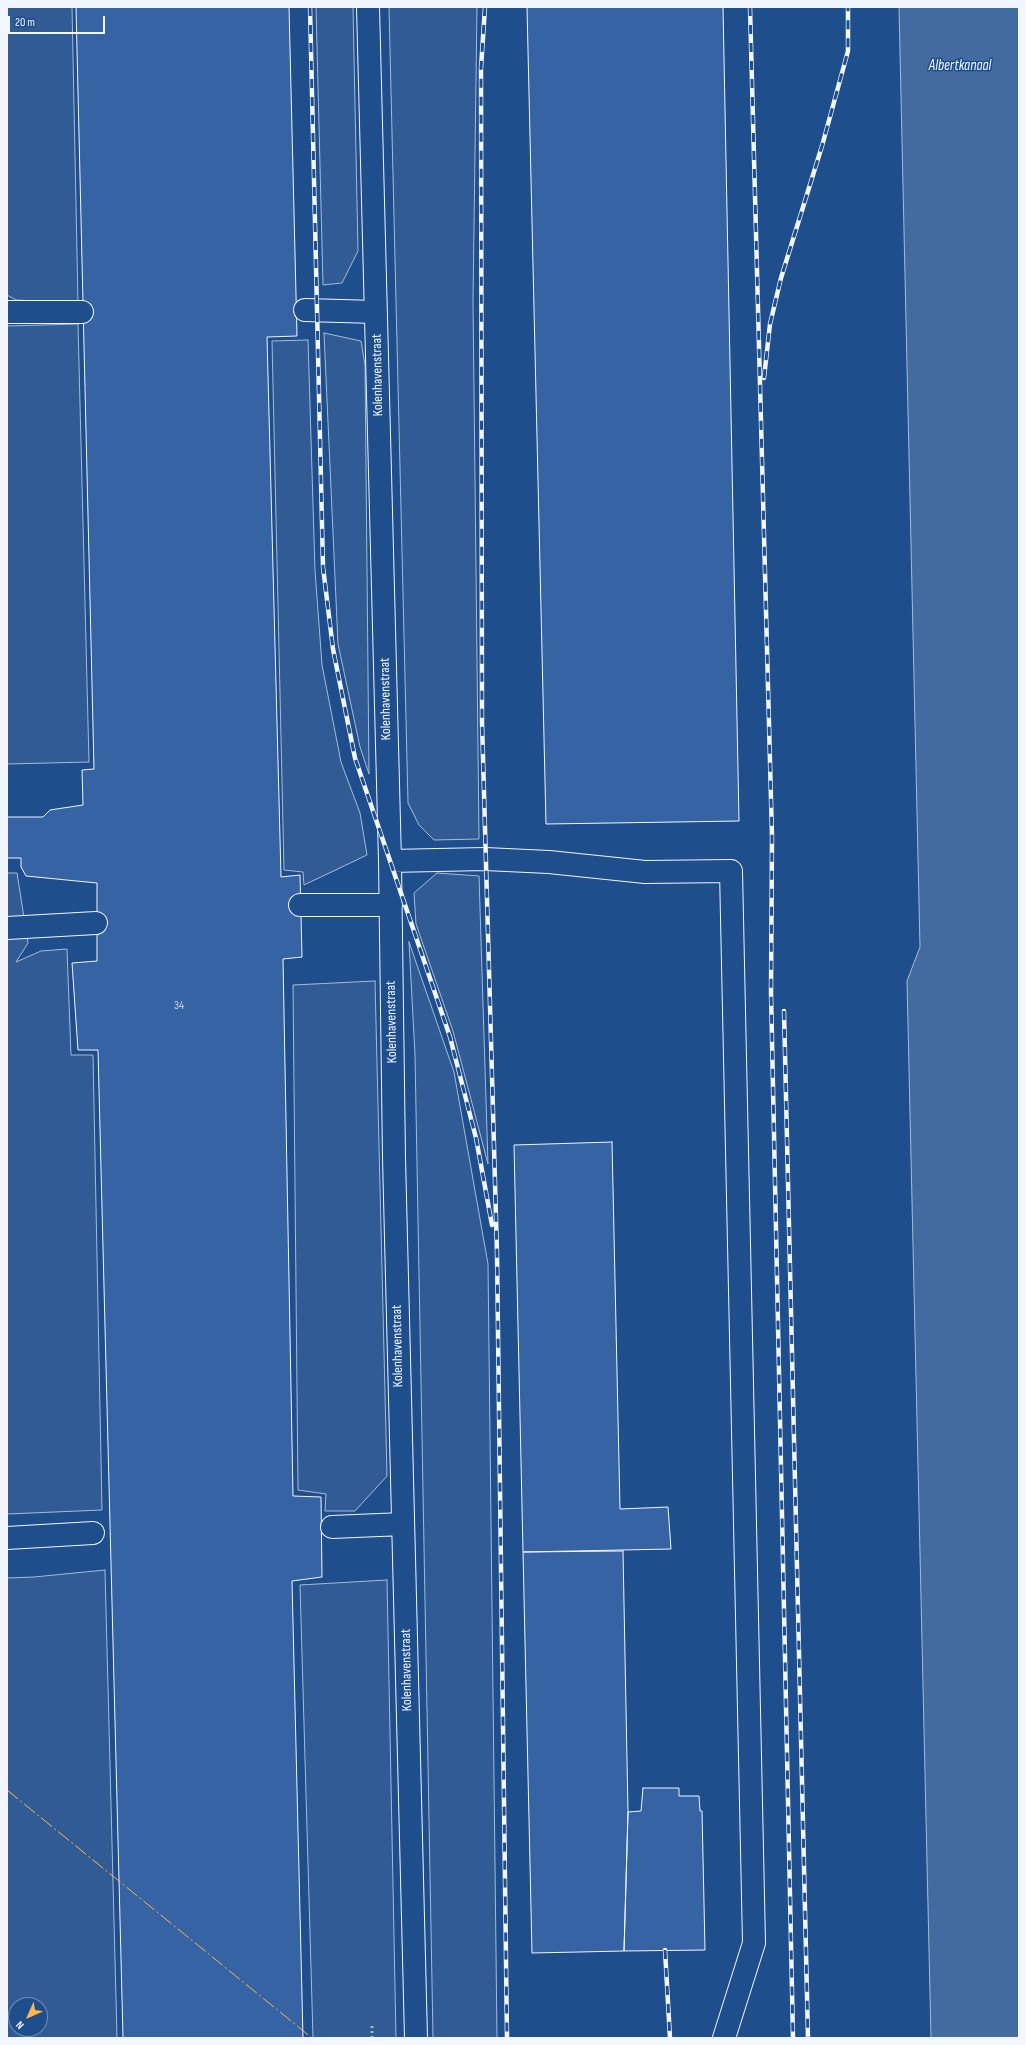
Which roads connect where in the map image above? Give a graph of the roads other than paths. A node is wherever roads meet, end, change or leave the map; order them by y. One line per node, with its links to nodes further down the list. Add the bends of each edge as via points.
1 (368, 7): 5 (street, Kolenhavenstraat)
2 (305, 310): 5 (street)
3 (7, 312): 4 (street)
4 (82, 312)
5 (376, 312): 6 (street, Kolenhavenstraat)
6 (390, 861): 8 (street, Kolenhavenstraat); 16 (street, via 485,859 549,862 646,872 731,871 754,1943)
7 (300, 905): 8 (street)
8 (391, 906): 11 (street, Kolenhavenstraat)
9 (96, 923): 10 (street)
10 (7, 928)
11 (403, 1524): 12 (street); 15 (street, Kolenhavenstraat)
12 (332, 1527)
13 (93, 1533): 14 (street)
14 (7, 1538)
15 (416, 2038)
16 (724, 2038)

